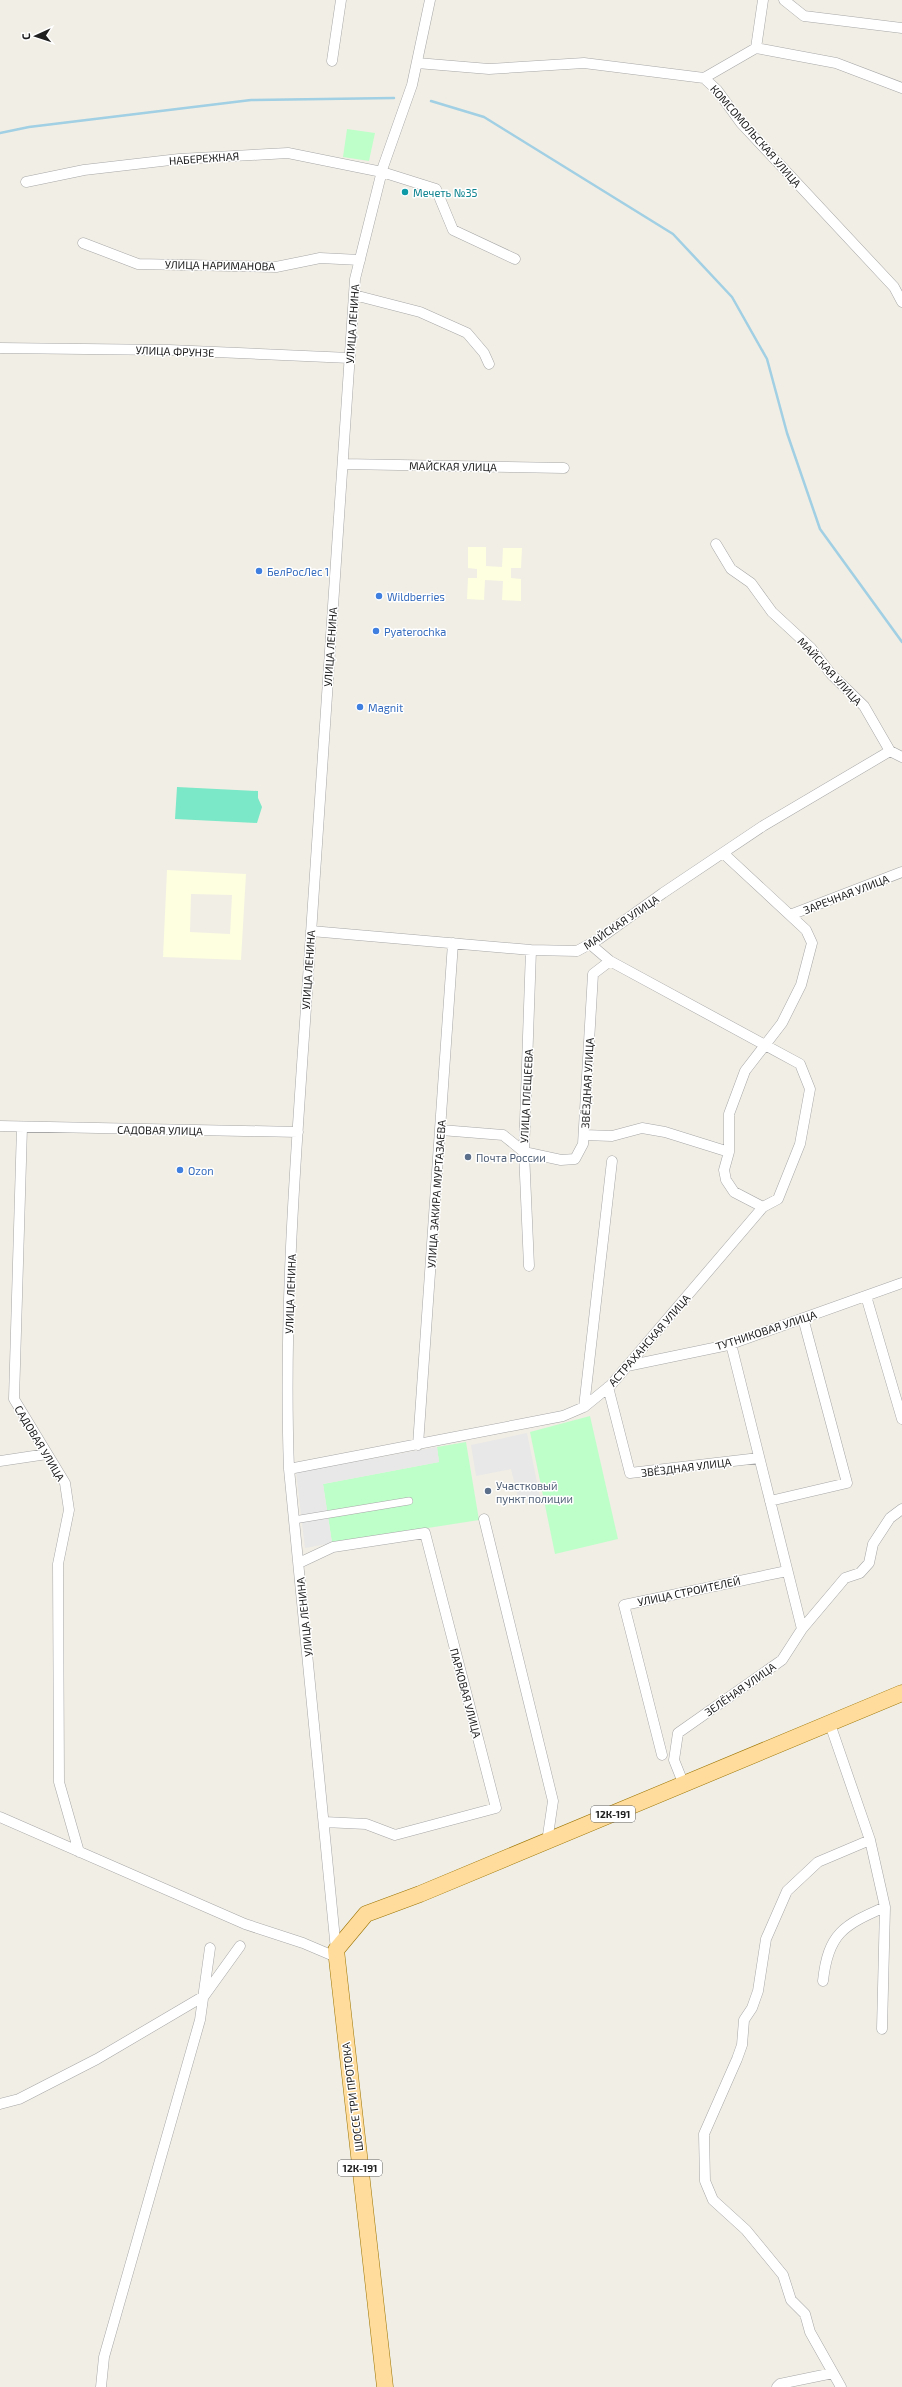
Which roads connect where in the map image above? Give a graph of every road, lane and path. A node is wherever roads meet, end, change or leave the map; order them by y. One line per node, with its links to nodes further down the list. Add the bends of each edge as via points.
1 (341, 0): 7 (street)
2 (430, 0): 8 (street, УЛИЦА ЛЕНИНА)
3 (763, 0): 6 (street)
4 (784, 0): 5 (street, via 804,16)
5 (902, 28)
6 (756, 48): 9 (street); 10 (street, via 836,63)
7 (332, 61)
8 (417, 63): 9 (street, КОМСОМОЛЬСКАЯ УЛИЦА, via 489,69 584,63); 11 (street, УЛИЦА ЛЕНИНА)
9 (704, 78): 17 (street, КОМСОМОЛЬСКАЯ УЛИЦА, via 717,90 742,123 894,287)
10 (902, 88)
11 (382, 172): 12 (street, НАБЕРЕЖНАЯ, via 288,153 178,159 84,170); 14 (street, НАБЕРЕЖНАЯ, via 436,189 453,230); 15 (street, УЛИЦА ЛЕНИНА)
12 (26, 182)
13 (83, 243): 15 (street, УЛИЦА НАРИМАНОВА, via 138,264 276,268 320,258)
14 (515, 259)
15 (360, 260): 16 (street, УЛИЦА ЛЕНИНА)
16 (354, 295): 19 (street, УЛИЦА ЛЕНИНА); 20 (street, via 420,312 467,333 484,353)
17 (902, 302)
18 (0, 348): 19 (street, УЛИЦА ФРУНЗЕ, via 169,350)
19 (350, 358): 21 (street, УЛИЦА ЛЕНИНА)
20 (489, 364)
21 (343, 464): 22 (street, МАЙСКАЯ УЛИЦА); 29 (street, УЛИЦА ЛЕНИНА)
22 (564, 468)
23 (716, 544): 24 (street, МАЙСКАЯ УЛИЦА, via 731,570 751,583 772,612 811,648 831,674 864,706)
24 (890, 751): 25 (street); 26 (street, МАЙСКАЯ УЛИЦА, via 764,826)
25 (902, 757)
26 (724, 853): 28 (street); 31 (street, МАЙСКАЯ УЛИЦА)
27 (902, 872): 28 (street, ЗАРЕЧНАЯ УЛИЦА)
28 (790, 915): 34 (street, via 806,930 812,943 801,985 782,1023)
29 (311, 931): 30 (street, МАЙСКАЯ УЛИЦА); 38 (street, УЛИЦА ЛЕНИНА)
30 (453, 943): 32 (street, МАЙСКАЯ УЛИЦА); 37 (street, УЛИЦА ЗАКИРА МУРТАЗАЕВА)
31 (590, 944): 32 (street, МАЙСКАЯ УЛИЦА, via 577,951); 33 (street, АСТРАХАНСКАЯ УЛИЦА)
32 (531, 950): 40 (street, УЛИЦА ПЛЕЩЕЕВА)
33 (610, 961): 34 (street, АСТРАХАНСКАЯ УЛИЦА); 39 (street, ЗВЁЗДНАЯ УЛИЦА, via 593,974)
34 (766, 1045): 41 (street, via 746,1071 729,1114); 43 (street, АСТРАХАНСКАЯ УЛИЦА, via 800,1064 810,1089 800,1144 778,1199)
35 (0, 1126): 36 (street, САДОВАЯ УЛИЦА)
36 (22, 1127): 38 (street, САДОВАЯ УЛИЦА); 54 (street, САДОВАЯ УЛИЦА, via 14,1399)
37 (441, 1130): 40 (street, via 503,1135); 53 (street, УЛИЦА ЗАКИРА МУРТАЗАЕВА)
38 (298, 1132): 57 (street, УЛИЦА ЛЕНИНА, via 290,1284 287,1419)
39 (584, 1135): 40 (street, ЗВЁЗДНАЯ УЛИЦА, via 583,1144 575,1159 561,1160); 41 (street, via 612,1136 642,1128 665,1132)
40 (524, 1152): 44 (street, УЛИЦА ПЛЕЩЕЕВА)
41 (729, 1152): 43 (street, via 724,1170 726,1180 734,1192)
42 (612, 1161): 51 (street)
43 (763, 1207): 49 (street, АСТРАХАНСКАЯ УЛИЦА)
44 (529, 1266)
45 (902, 1283): 46 (street, ТУТНИКОВАЯ УЛИЦА)
46 (866, 1296): 47 (street, ТУТНИКОВАЯ УЛИЦА); 52 (street)
47 (803, 1318): 48 (street, ТУТНИКОВАЯ УЛИЦА); 58 (street, via 847,1483)
48 (731, 1344): 49 (street, ТУТНИКОВАЯ УЛИЦА); 55 (street)
49 (627, 1366): 50 (street, АСТРАХАНСКАЯ УЛИЦА)
50 (608, 1387): 51 (street, АСТРАХАНСКАЯ УЛИЦА); 55 (street, ЗВЁЗДНАЯ УЛИЦА, via 630,1473)
51 (584, 1406): 53 (street, АСТРАХАНСКАЯ УЛИЦА, via 563,1416)
52 (902, 1419)
53 (418, 1445): 57 (street, АСТРАХАНСКАЯ УЛИЦА)
54 (47, 1454): 56 (street); 74 (street, САДОВАЯ УЛИЦА, via 65,1483 69,1510 58,1564 59,1782)
55 (759, 1458): 58 (street)
56 (0, 1461)
57 (289, 1469): 62 (street, УЛИЦА ЛЕНИНА)
58 (770, 1500): 64 (street)
59 (409, 1502): 62 (street)
60 (902, 1509): 65 (street, ЗЕЛЁНАЯ УЛИЦА, via 890,1518 873,1544 869,1563 860,1573 845,1578)
61 (484, 1519): 73 (street, via 553,1801)
62 (294, 1520): 63 (street, УЛИЦА ЛЕНИНА)
63 (299, 1563): 71 (street, УЛИЦА ЛЕНИНА); 71 (street, ПАРКОВАЯ УЛИЦА, via 333,1547 425,1533 496,1808 395,1835 366,1824)
64 (787, 1571): 65 (street); 68 (street, УЛИЦА СТРОИТЕЛЕЙ, via 624,1604)
65 (802, 1629): 69 (street, ЗЕЛЁНАЯ УЛИЦА, via 782,1660 678,1733 674,1760)
66 (902, 1693): 67 (main road, 12К-191)
67 (830, 1724): 69 (main road, 12К-191); 72 (street)
68 (662, 1755)
69 (684, 1785): 73 (main road, 12К-191)
70 (0, 1817): 74 (street)
71 (324, 1822): 78 (street, УЛИЦА ЛЕНИНА)
72 (870, 1840): 75 (street); 83 (street, via 818,1862 787,1891 766,1939 758,1991 744,2020 742,2045 704,2134 705,2182 713,2200 746,2230 782,2275 791,2300 805,2314 810,2332)
73 (547, 1842): 78 (main road, 12К-191, via 366,1914)
74 (79, 1852): 78 (street, via 245,1924)
75 (885, 1907): 79 (street, via 852,1922 837,1936 826,1957); 81 (street)
76 (240, 1946): 80 (street)
77 (210, 1948): 80 (street)
78 (336, 1953): 85 (main road, ШОССЕ ТРИ ПРОТОКА / 12К-191)
79 (823, 1981)
80 (204, 1996): 82 (street, via 97,2059 19,2100); 84 (street, via 200,2020 104,2358)
81 (882, 2029)
82 (0, 2104)
83 (833, 2374): 86 (street, via 780,2384); 87 (street)
84 (101, 2387)
85 (385, 2387)
86 (776, 2387)
87 (841, 2387)

